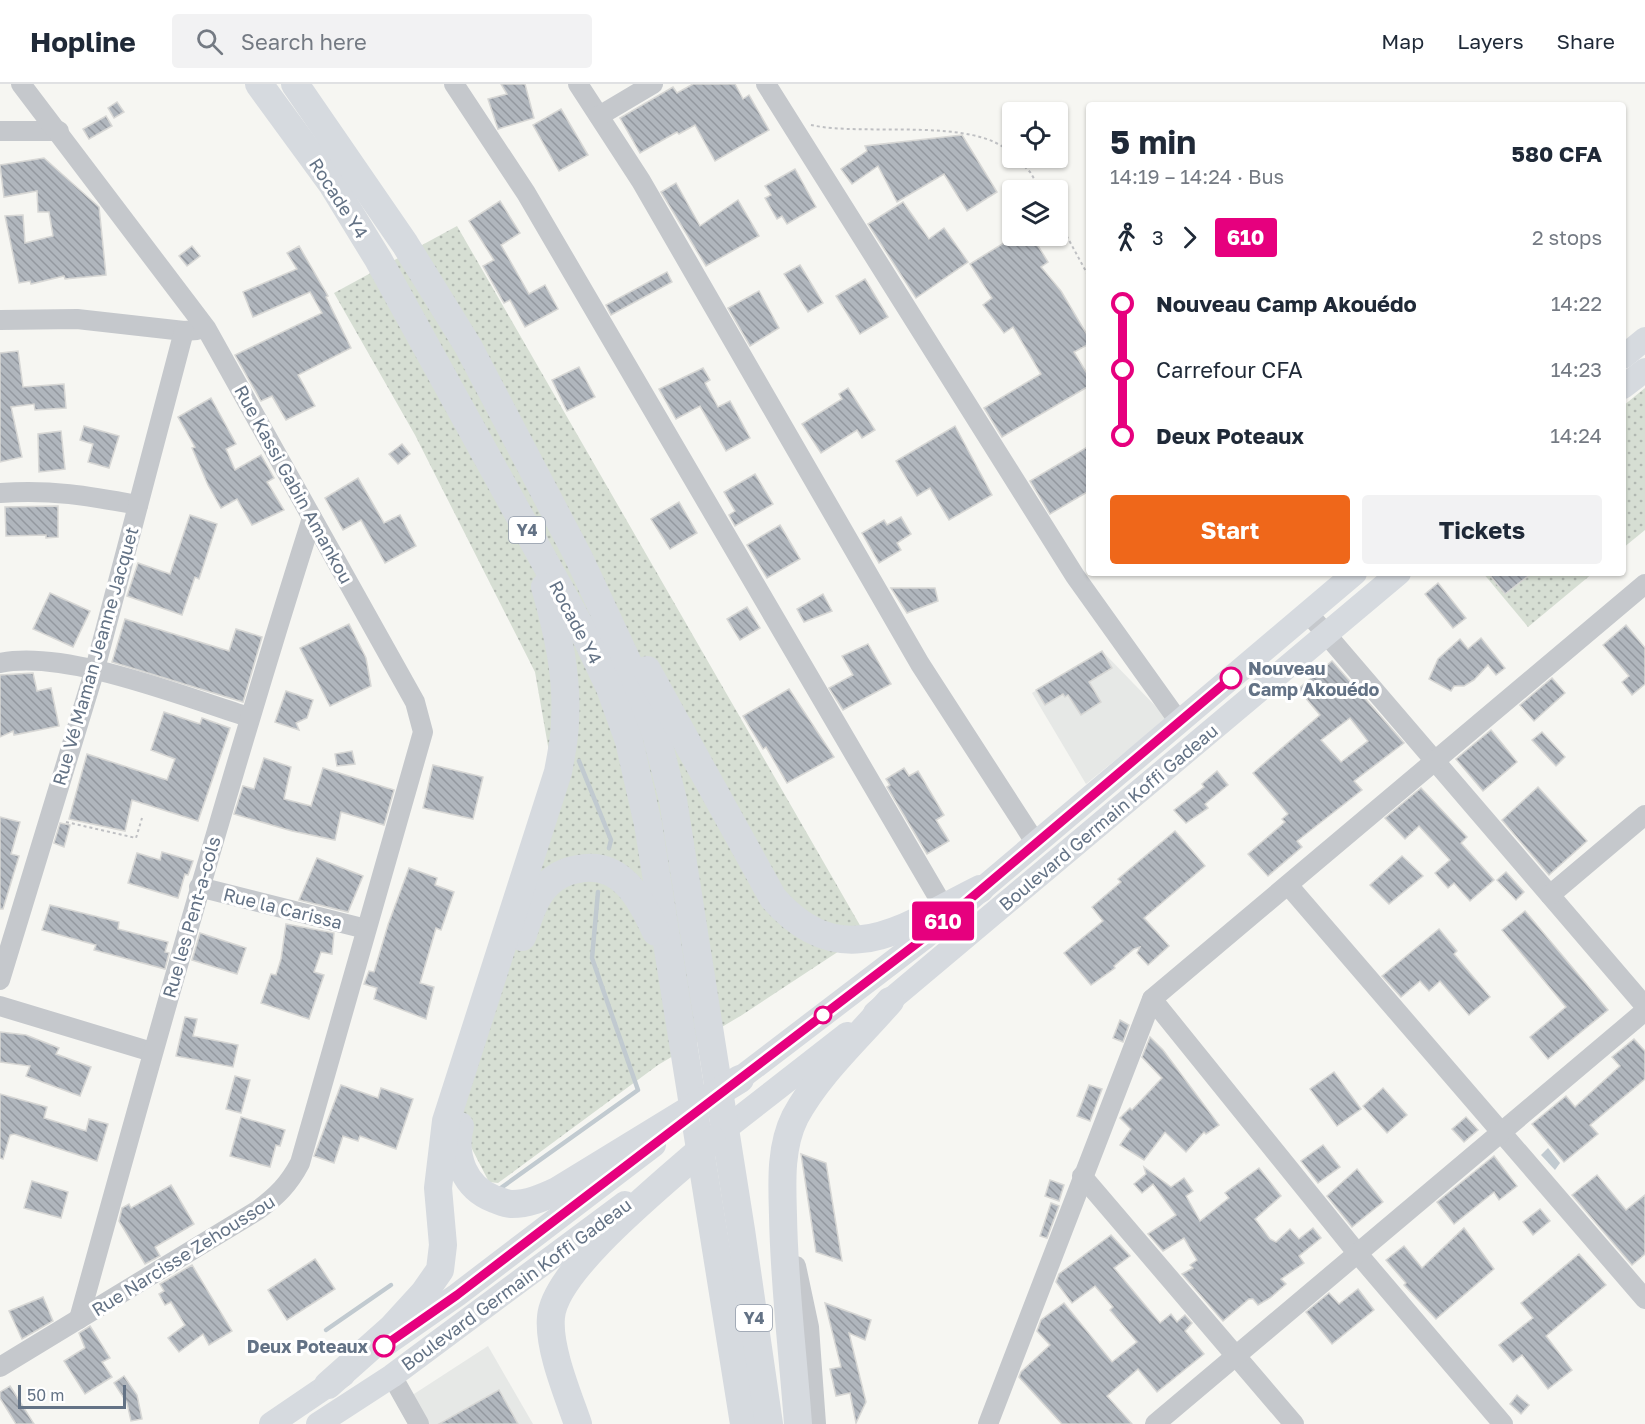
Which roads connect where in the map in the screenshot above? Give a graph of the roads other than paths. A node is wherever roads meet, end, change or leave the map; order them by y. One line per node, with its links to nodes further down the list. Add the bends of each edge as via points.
1 (21, 84): 10 (street, Rue Kassi Gabin Amankou)
2 (259, 84): 20 (highway, Rocade Y4 / Y4, via 332,184 378,259)
3 (295, 84): 22 (highway, Rocade Y4 / Y4, via 405,244 468,346)
4 (454, 84): 39 (street, via 526,194)
5 (578, 84): 8 (street)
6 (653, 84): 8 (street)
7 (766, 84): 31 (street, via 1075,576)
8 (599, 116): 34 (street, via 642,181 920,664)
9 (0, 131): 10 (street)
10 (59, 131): 12 (street, Rue Kassi Gabin Amankou)
11 (0, 320): 13 (street, via 77,319)
12 (206, 328): 13 (street); 21 (street, Rue Kassi Gabin Amankou)
13 (184, 331): 19 (street, Rue Vé Maman Jeanne Jacquet)
14 (1645, 339): 15 (main road)
15 (1626, 355)
16 (1645, 370): 17 (main road)
17 (1626, 385)
18 (0, 493): 19 (street, via 72,492)
19 (138, 506): 29 (street, Rue Vé Maman Jeanne Jacquet)
20 (514, 506): 42 (highway, Rocade Y4 / Y4, via 585,635 629,741 648,824); 60 (highway, via 540,571 557,630 566,720 558,772 446,1121 438,1188 440,1270 392,1328)
21 (312, 518): 30 (street, Rue les Pent-a-cols); 40 (street, Rue Kassi Gabin Amankou, via 415,702 423,732)
22 (578, 556): 39 (highway, via 668,708 755,870 787,914 812,932 838,940 891,933); 66 (highway, Rocade Y4 / Y4, via 635,678 656,734 673,800)
23 (1351, 576): 26 (main road, Boulevard Germain Koffi Gadeau)
24 (1395, 576): 27 (main road, Boulevard Germain Koffi Gadeau)
25 (1645, 584): 32 (street)
26 (1308, 613): 27 (street); 31 (main road, Boulevard Germain Koffi Gadeau)
27 (1326, 633): 32 (street); 44 (main road, Boulevard Germain Koffi Gadeau)
28 (0, 663): 29 (street, via 45,661)
29 (95, 669): 30 (street); 41 (street, Rue Vé Maman Jeanne Jacquet)
30 (249, 717): 36 (street, Rue les Pent-a-cols)
31 (1180, 723): 34 (main road, Boulevard Germain Koffi Gadeau)
32 (1435, 761): 35 (street); 38 (street)
33 (1645, 815): 38 (street)
34 (1035, 842): 37 (main road, Boulevard Germain Koffi Gadeau)
35 (1288, 885): 43 (street); 50 (street)
36 (200, 887): 40 (street, Rue la Carissa); 48 (street, Rue les Pent-a-cols)
37 (980, 889): 39 (highway)
38 (1550, 895): 46 (street)
39 (946, 911): 49 (main road, Boulevard Germain Koffi Gadeau)
40 (366, 929): 56 (street, Rue Narcisse Zehoussou, via 300,1163 290,1181 258,1210)
41 (0, 980)
42 (674, 981): 49 (highway, via 642,901 624,879 603,868 584,867 565,872 545,886 531,910 459,1132 458,1161 472,1185 510,1205 536,1201); 65 (highway, Rocade Y4 / Y4)
43 (1152, 999): 52 (street); 54 (street)
44 (890, 1001): 51 (main road, Boulevard Germain Koffi Gadeau); 53 (highway, via 811,1091 794,1119 782,1172)
45 (0, 1006): 48 (street)
46 (1645, 1006)
47 (1645, 1011): 50 (street)
48 (152, 1052): 56 (street, Rue les Pent-a-cols)
49 (740, 1079): 60 (main road, Boulevard Germain Koffi Gadeau, via 457,1295)
50 (1502, 1132): 54 (street); 55 (street)
51 (712, 1140): 59 (main road, Boulevard Germain Koffi Gadeau); 64 (highway, via 586,1255 552,1303 553,1343)
52 (1082, 1176): 57 (street); 69 (street)
53 (783, 1207): 67 (highway, via 783,1263); 68 (street, via 809,1327)
54 (1358, 1254): 57 (street); 72 (street)
55 (1645, 1299)
56 (79, 1319): 58 (street, Rue Narcisse Zehoussou)
57 (1236, 1357): 70 (street); 71 (street)
58 (0, 1367)
59 (392, 1376): 62 (main road, Boulevard Germain Koffi Gadeau); 63 (street)
60 (328, 1385): 61 (main road, Boulevard Germain Koffi Gadeau)
61 (271, 1424)
62 (318, 1424)
63 (419, 1424)
64 (578, 1424)
65 (744, 1424)
66 (768, 1424)
67 (798, 1424)
68 (816, 1424)
69 (988, 1424)
70 (1155, 1424)
71 (1294, 1424)
72 (1503, 1424)

